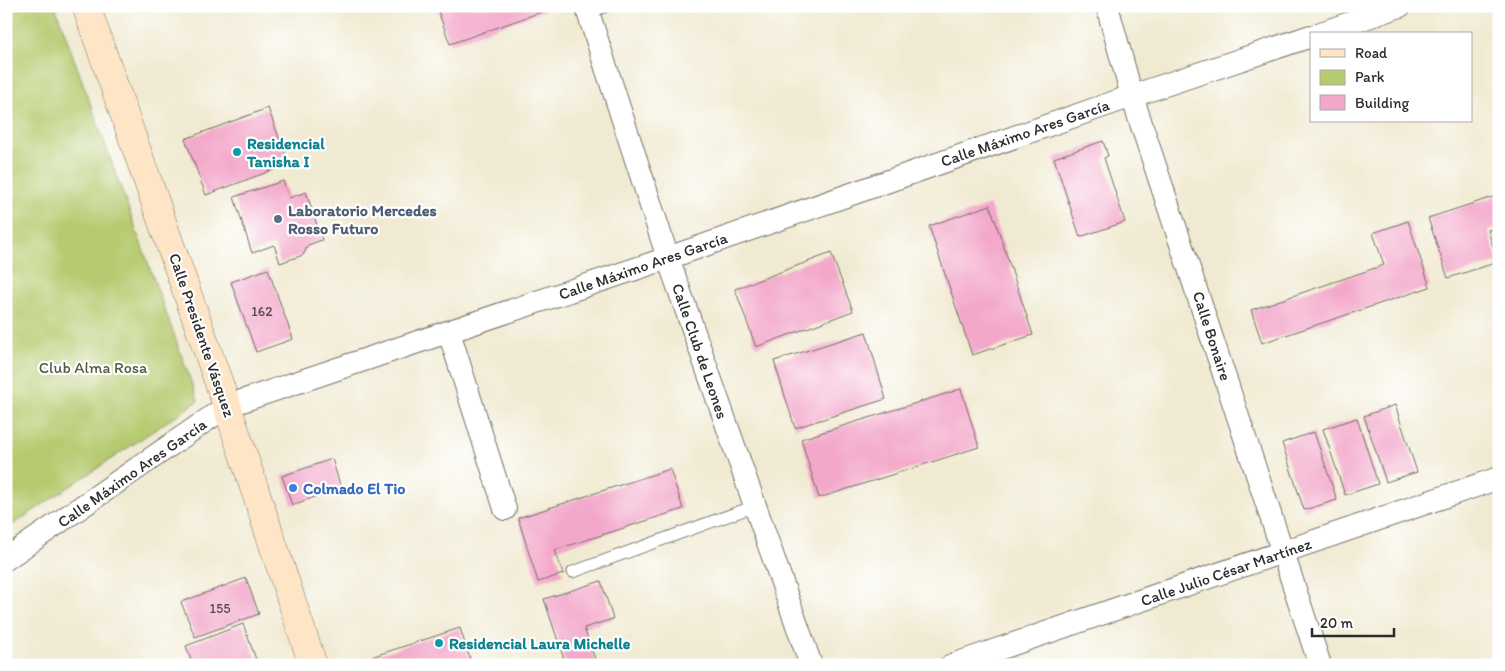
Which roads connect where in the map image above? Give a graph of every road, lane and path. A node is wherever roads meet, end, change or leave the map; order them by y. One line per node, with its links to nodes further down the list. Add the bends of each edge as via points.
1 (86, 6): 10 (street, Calle Presidente Vásquez)
2 (1106, 6): 7 (street, Calle Bonaire)
3 (1400, 6): 5 (street)
4 (593, 8): 8 (street, Calle Club de Leones)
5 (1324, 32)
6 (1310, 36): 7 (street, Calle Máximo Ares García)
7 (1132, 96): 8 (street, Calle Máximo Ares García); 14 (street, Calle Bonaire)
8 (668, 258): 9 (street, Calle Máximo Ares García); 12 (street, Calle Club de Leones)
9 (449, 332): 10 (street, Calle Máximo Ares García); 13 (street)
10 (227, 406): 15 (street, Calle Máximo Ares García); 17 (street, Calle Presidente Vásquez)
11 (1499, 478): 14 (street, Calle Julio César Martínez)
12 (755, 506): 16 (lane); 18 (street, Calle Club de Leones)
13 (505, 509)
14 (1284, 552): 19 (street, Calle Julio César Martínez); 20 (street, Calle Bonaire)
15 (6, 559)
16 (573, 572)
17 (313, 665)
18 (811, 665)
19 (952, 665)
20 (1320, 665)

